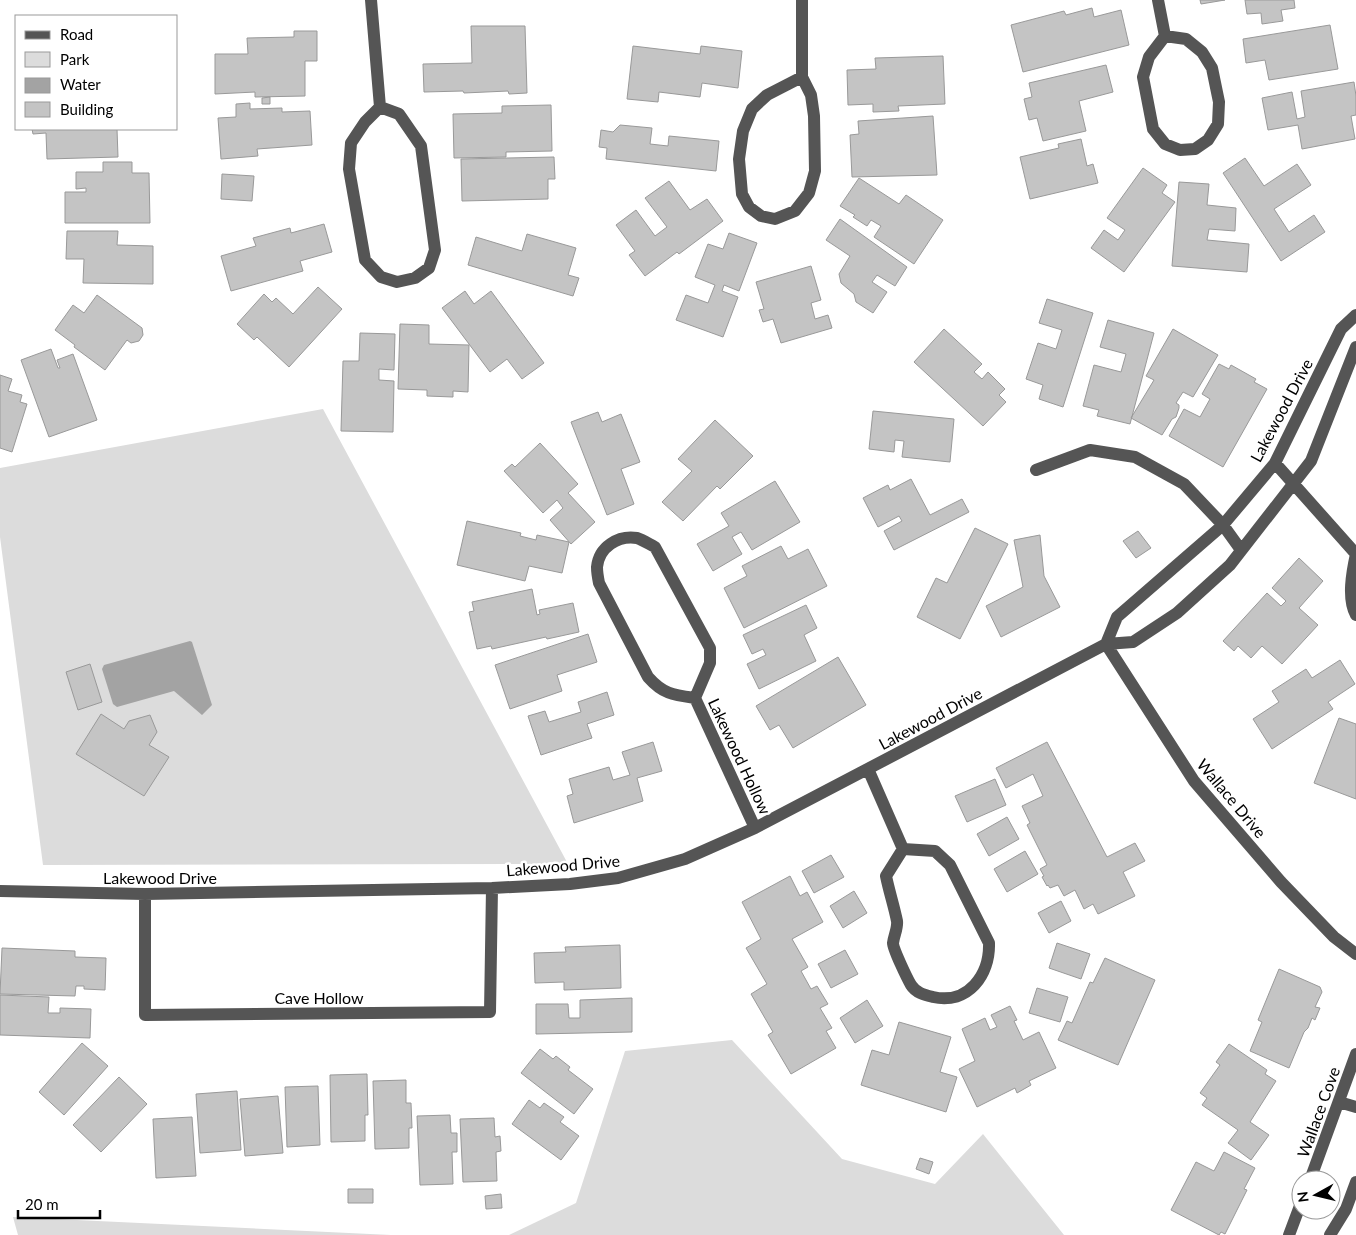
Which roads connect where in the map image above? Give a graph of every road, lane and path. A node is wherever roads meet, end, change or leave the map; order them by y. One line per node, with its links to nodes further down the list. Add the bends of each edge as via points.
1 (371, 0): 6 (street)
2 (802, 0): 5 (street)
3 (1158, 0): 4 (street)
4 (1165, 36): 4 (street, via 1149,56 1142,77 1152,129 1165,144 1180,150 1195,149 1208,140 1218,124 1219,102 1212,68 1202,52 1186,39)
5 (802, 77): 5 (street, via 767,95 752,109 743,131 739,158 742,194 749,207 761,216 775,218 795,210 809,193 815,171 814,116 811,95)
6 (380, 107): 6 (street, via 351,143 349,169 365,260 381,277 397,282 415,278 429,268 435,250 420,146 399,114)
7 (1356, 315): 9 (street, Lakewood Drive, via 1341,329)
8 (1356, 347): 11 (street, Lakewood Drive, via 1311,461)
9 (1275, 463): 11 (street); 12 (street, Lakewood Drive)
10 (1036, 470): 12 (street, via 1090,450 1135,457 1184,484)
11 (1294, 484): 13 (street, Lakewood Drive); 14 (street)
12 (1223, 525): 13 (street); 16 (street, Lakewood Drive, via 1117,617)
13 (1241, 550): 16 (street, Lakewood Drive, via 1230,565 1177,613 1133,642)
14 (1356, 554): 15 (street, via 1350,582)
15 (1356, 615)
16 (1106, 644): 18 (street, Lakewood Drive); 24 (street, Wallace Drive, via 1194,781 1281,882 1334,937)
17 (695, 698): 17 (street, Lakewood Hollow, via 710,663 710,648 655,547 638,538 624,537 611,543 601,552 597,567 599,583 648,677 656,687 674,695); 19 (street, Lakewood Hollow)
18 (868, 769): 19 (street, Lakewood Drive); 20 (street)
19 (755, 828): 21 (street, Lakewood Drive, via 685,860 618,878)
20 (903, 849): 20 (street, via 886,876 898,923 893,945 912,987 922,995 953,998 973,988 980,978 989,956 989,943 950,864 935,851)
21 (492, 888): 23 (street, Lakewood Drive); 23 (street, Cave Hollow, via 490,1012 145,1015)
22 (0, 891): 23 (street, Lakewood Drive)
23 (145, 894)
24 (1356, 954)
25 (1356, 1054): 26 (street, Wallace Cove)
26 (1339, 1102): 27 (street); 28 (street, Wallace Cove)
27 (1356, 1107)
28 (1314, 1170)
29 (1356, 1182): 32 (street, via 1346,1209)
30 (1295, 1220): 31 (street)
31 (1289, 1235)
32 (1330, 1235)

